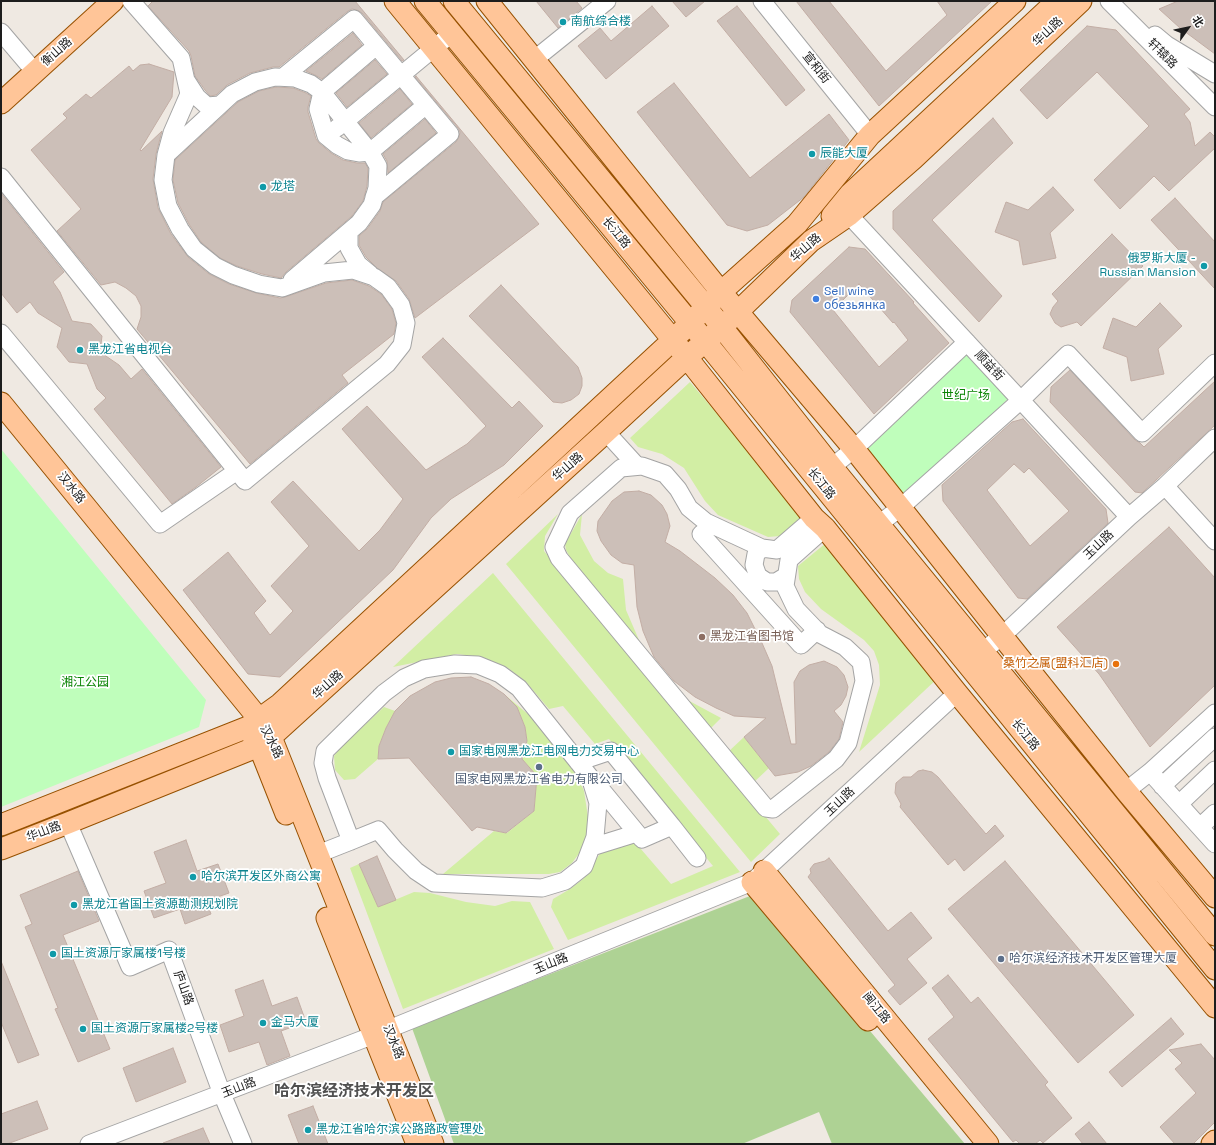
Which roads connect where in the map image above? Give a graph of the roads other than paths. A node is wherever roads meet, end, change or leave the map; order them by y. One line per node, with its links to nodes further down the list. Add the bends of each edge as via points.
1 (113, 1): 19 (main road, 衡山路)
2 (131, 1): 22 (street, via 181,58)
3 (395, 1): 17 (main road)
4 (424, 1): 15 (main road, 长江路)
5 (454, 1): 43 (main road, 长江路)
6 (487, 1): 18 (main road)
7 (607, 1): 18 (street)
8 (763, 1): 30 (street, 宣和街)
9 (1015, 1): 30 (main road, 华山路)
10 (1035, 1): 37 (main road, via 858,170)
11 (1057, 1): 39 (main road, via 850,194)
12 (1081, 1): 36 (main road, 华山路)
13 (1109, 1): 20 (street, via 1168,45); 28 (street, 轩辕路)
14 (1, 32): 19 (street)
15 (452, 34): 17 (street); 45 (main road, 长江路)
16 (376, 46): 21 (street); 23 (street, via 354,19); 24 (street)
17 (434, 49): 21 (street); 48 (main road)
18 (535, 59): 42 (main road)
19 (35, 72): 25 (main road, 衡山路)
20 (1215, 74)
21 (400, 76): 27 (street); 29 (street)
22 (185, 78): 26 (street, via 197,97 207,106); 33 (street, via 189,94 172,133)
23 (283, 78): 24 (street, via 295,78); 26 (street, via 275,77 254,82 232,94)
24 (322, 92): 29 (street); 31 (street, via 318,109)
25 (1, 103)
26 (220, 105): 33 (street)
27 (426, 105): 32 (street); 35 (street, via 450,134)
28 (1215, 107)
29 (345, 121): 31 (street); 32 (street)
30 (870, 135): 37 (main road, 华山路)
31 (326, 136): 32 (street, via 348,151)
32 (370, 152): 35 (street, via 378,166 378,188)
33 (166, 155): 41 (street, via 163,180 168,206 194,249 215,266 233,275)
34 (2, 180): 61 (street)
35 (374, 197): 38 (street, via 372,205)
36 (849, 215): 39 (main road, 华山路); 50 (street, 顺益街)
37 (797, 224): 42 (main road, 华山路)
38 (349, 232): 40 (street, via 350,248 358,264); 41 (street)
39 (810, 241): 44 (main road, 华山路)
40 (374, 277): 41 (street, via 353,270 324,273); 61 (street, via 388,287 401,305 406,323 402,344 387,364 245,481)
41 (282, 288)
42 (721, 292): 43 (main road, 华山路); 44 (main road)
43 (706, 307): 45 (main road, 华山路); 46 (main road, 长江路)
44 (738, 312): 46 (main road, 华山路); 58 (main road)
45 (690, 323): 48 (main road, 华山路); 49 (main road, 长江路)
46 (722, 327): 49 (main road, 华山路); 60 (main road, 长江路)
47 (1, 333): 61 (street, via 160,524)
48 (673, 340): 51 (main road); 76 (main road, 华山路, via 286,698)
49 (705, 341): 51 (main road, 华山路); 101 (main road, 长江路)
50 (967, 342): 53 (street, 顺益街); 58 (street)
51 (686, 358): 56 (main road, 华山路); 65 (main road)
52 (1215, 363): 53 (street, via 1142,433 1068,354)
53 (1021, 400): 63 (street); 64 (street, 顺益街)
54 (1, 403): 76 (main road, 汉水路)
55 (1, 425): 76 (main road, 汉水路)
56 (606, 432): 59 (street); 78 (main road, 华山路)
57 (1215, 438): 62 (street, 玉山路)
58 (854, 449): 60 (street); 63 (main road)
59 (636, 466): 67 (street, via 665,474 690,508); 71 (street, via 621,468 570,513 554,547 558,558 766,808 773,809 836,759 848,743 864,681 861,662 845,646)
60 (832, 467): 66 (main road, 长江路)
61 (237, 471)
62 (1165, 486): 64 (street, 玉山路); 68 (street)
63 (900, 508): 66 (street); 72 (main road)
64 (1129, 517): 72 (street, 玉山路)
65 (819, 523): 69 (street); 70 (street, via 789,560); 74 (main road)
66 (879, 524): 73 (main road, 长江路)
67 (712, 525): 69 (street); 71 (street, via 701,534 801,645)
68 (1215, 541)
69 (770, 549): 70 (street, via 784,554); 70 (street, via 756,554 754,565 758,576 766,582 776,582)
70 (787, 570): 71 (street, via 785,586 796,609)
71 (817, 630)
72 (1002, 636): 73 (street, 玉山路); 84 (main road)
73 (983, 651): 100 (main road, 长江路)
74 (957, 693): 98 (street, 玉山路); 102 (main road)
75 (1215, 713): 81 (street)
76 (254, 723): 78 (main road, 汉水路); 88 (main road, 华山路)
77 (1215, 737): 83 (street)
78 (265, 741): 87 (main road, 华山路); 96 (main road, 汉水路); 103 (main road, 汉水路)
79 (578, 762): 82 (street); 89 (street, via 611,751); 92 (street, via 519,688 500,674 478,666 455,664 424,668 404,678 384,693 325,751 323,763 326,778)
80 (1215, 770): 85 (street)
81 (1150, 772): 83 (street); 84 (street)
82 (590, 777): 91 (street); 94 (street, via 598,803)
83 (1162, 786): 85 (street)
84 (1126, 790): 99 (main road)
85 (1179, 804): 90 (street)
86 (1215, 813): 90 (street)
87 (68, 823): 95 (main road, 华山路); 104 (street, 庐山路, via 130,967 169,950)
88 (1, 825)
89 (672, 826): 91 (street, via 642,839); 97 (street)
90 (1200, 827): 93 (street)
91 (637, 833): 94 (street)
92 (351, 841): 94 (street, via 378,830 416,872 434,883 542,888 565,881 584,866); 96 (street)
93 (1215, 843)
94 (592, 847)
95 (1, 849)
96 (318, 854): 103 (main road, 汉水路)
97 (697, 858)
98 (758, 877): 103 (street, 玉山路); 110 (main road, 闽江路); 111 (main road, 闽江路)
99 (1212, 885)
100 (1215, 935)
101 (1215, 968)
102 (1215, 1007)
103 (381, 1032): 104 (street, 玉山路); 108 (main road, 汉水路); 109 (main road, 汉水路)
104 (222, 1094): 106 (street, 玉山路); 107 (street, 庐山路)
105 (1215, 1141): 112 (main road)
106 (89, 1144)
107 (243, 1144)
108 (417, 1144)
109 (433, 1144)
110 (972, 1144)
111 (988, 1144)
112 (1212, 1144)

